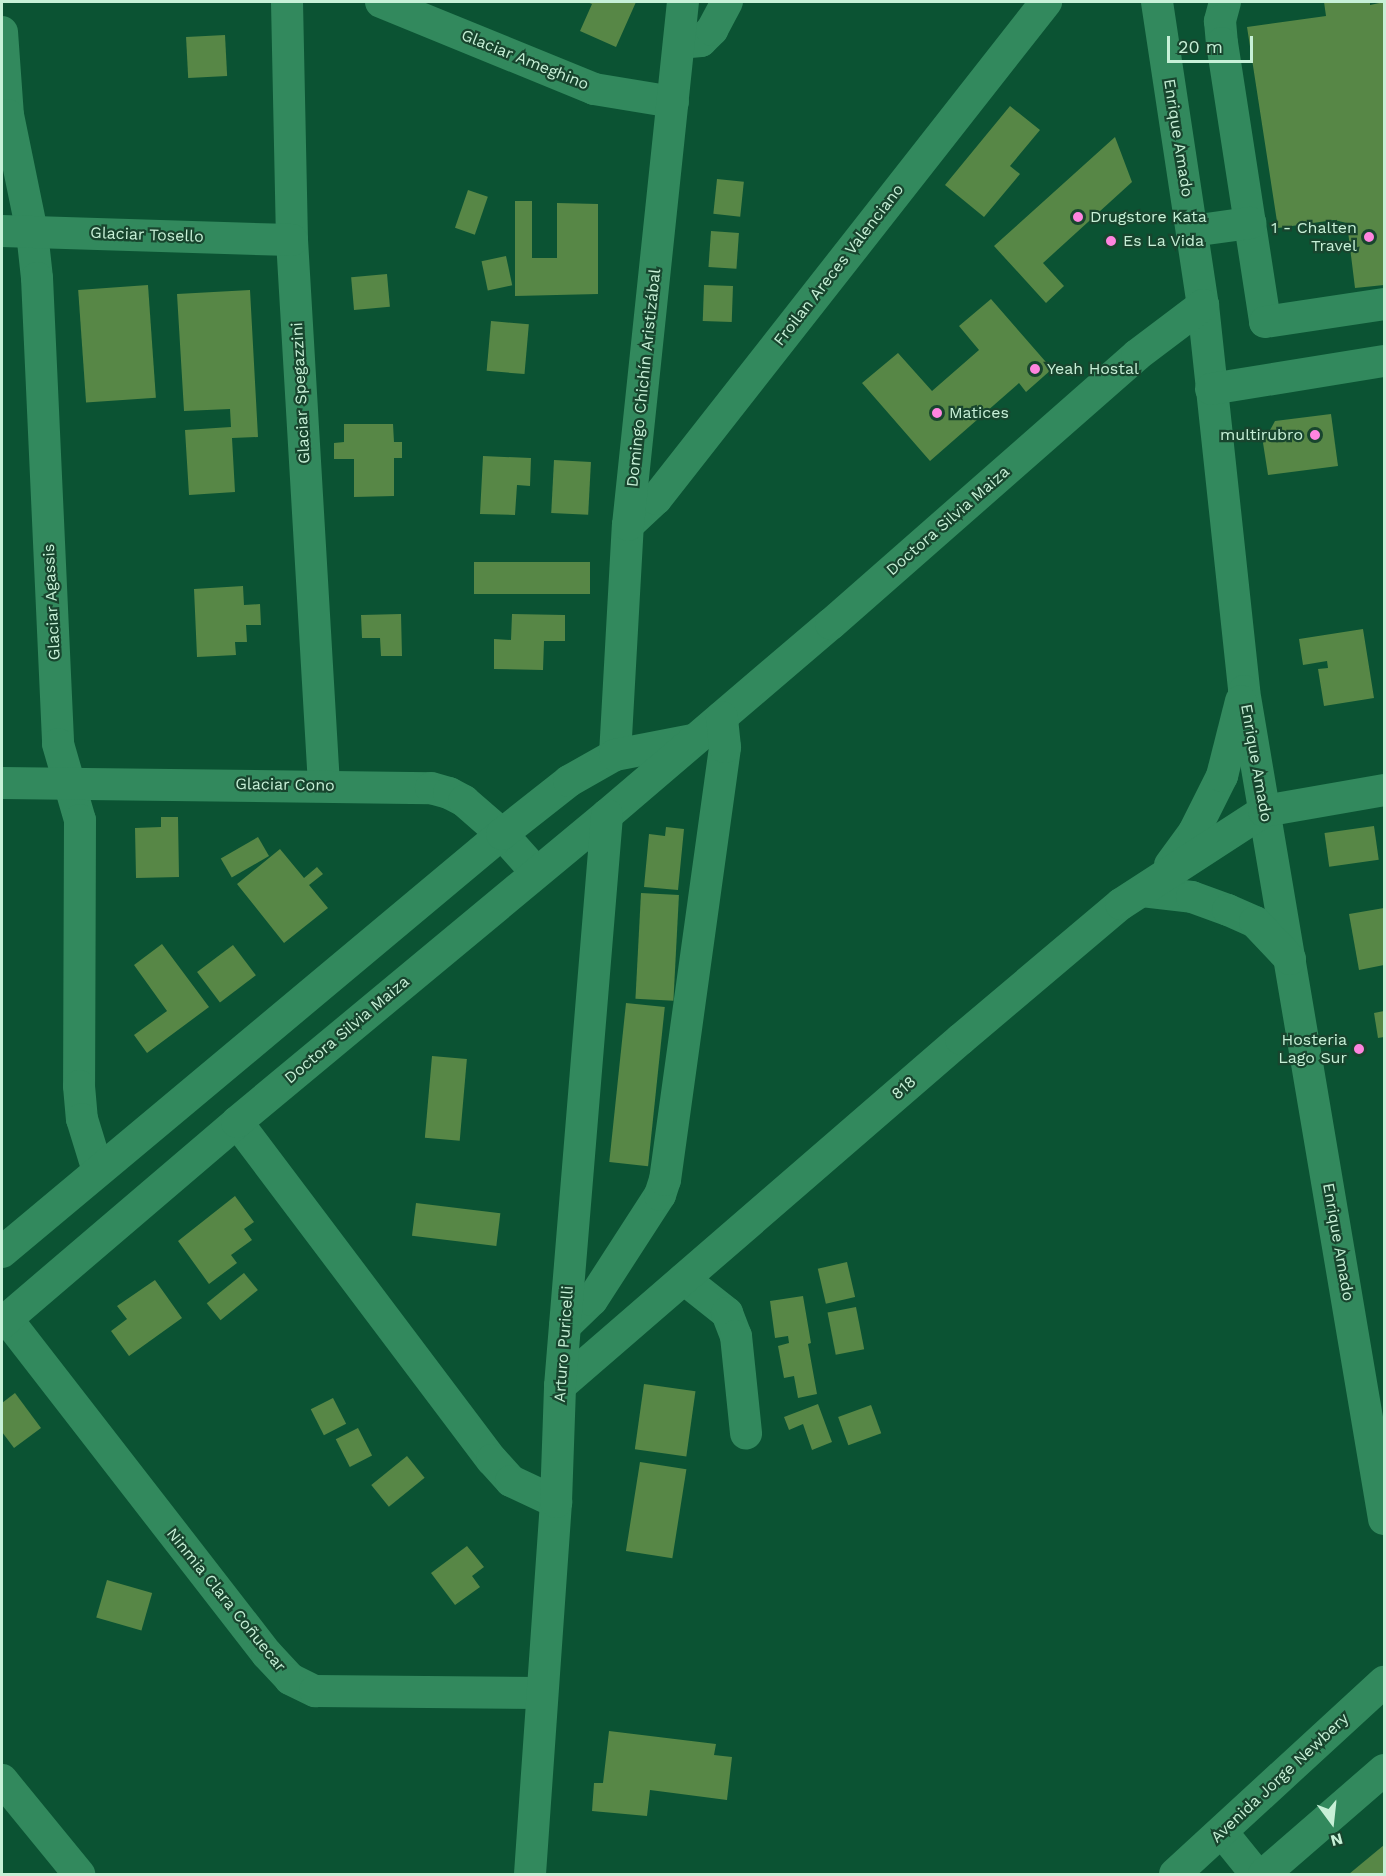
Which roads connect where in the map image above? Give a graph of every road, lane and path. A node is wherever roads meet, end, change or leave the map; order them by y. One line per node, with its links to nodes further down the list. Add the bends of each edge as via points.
1 (287, 2): 14 (street, Glaciar Spegazzini)
2 (381, 2): 10 (street, Glaciar Ameghino, via 594,89)
3 (683, 2): 9 (street, Domingo Chichín Aristizábal)
4 (727, 2): 9 (street, via 712,30 701,41)
5 (1046, 2): 19 (street, Froilan Areces Valenciano, via 656,499)
6 (1157, 2): 12 (street, Enrique Amado)
7 (1225, 2): 11 (street, via 1220,21 1222,43)
8 (2, 32): 13 (street, Glaciar Agassis)
9 (679, 43): 10 (street, Domingo Chichín Aristizábal)
10 (673, 102): 19 (street, Domingo Chichín Aristizábal)
11 (1250, 223): 12 (street); 15 (street, via 1265,322)
12 (1192, 231): 16 (street, Enrique Amado)
13 (17, 232): 14 (street, Glaciar Tosello); 25 (street, Glaciar Agassis, via 37,278 58,744)
14 (292, 240): 26 (street, Glaciar Spegazzini)
15 (1384, 304)
16 (1203, 305): 18 (street, Enrique Amado); 21 (street, Doctora Silvia Maiza, via 1137,355)
17 (1384, 361): 18 (street)
18 (1212, 389): 20 (street, Enrique Amado)
19 (628, 525): 23 (street, Domingo Chichín Aristizábal)
20 (1244, 691): 28 (street, Enrique Amado); 32 (street, via 1222,776 1194,832)
21 (722, 717): 22 (street, Doctora Silvia Maiza); 39 (street, via 725,747 665,1180 660,1195 592,1300)
22 (694, 740): 23 (street, Doctora Silvia Maiza); 29 (street, Doctora Silvia Maiza)
23 (615, 755): 30 (street, Doctora Silvia Maiza, via 569,781)
24 (2, 783): 25 (street, Glaciar Cono)
25 (68, 783): 26 (street, Glaciar Cono); 35 (street, Glaciar Agassis, via 80,820 79,1086 82,1119)
26 (324, 785): 30 (street, Glaciar Cono, via 431,788 464,801)
27 (1384, 790): 28 (street)
28 (1264, 811): 32 (street, 818); 33 (street, Enrique Amado)
29 (607, 815): 31 (street, Doctora Silvia Maiza); 39 (street, Arturo Puricelli)
30 (502, 834): 31 (street, Glaciar Cono); 35 (street, Doctora Silvia Maiza)
31 (536, 872): 34 (street, Doctora Silvia Maiza)
32 (1151, 885): 33 (street, via 1255,922); 37 (street, 818, via 1121,904 960,1039)
33 (1290, 959): 43 (street, Enrique Amado)
34 (237, 1122): 38 (street, Doctora Silvia Maiza); 42 (street, via 492,1460 511,1481)
35 (99, 1171): 36 (street, Doctora Silvia Maiza)
36 (2, 1252)
37 (684, 1279): 40 (street, 818); 41 (street, via 728,1313 736,1336)
38 (4, 1321): 45 (street, Ninmia Clara Coñuecar, via 290,1679 315,1691)
39 (565, 1326): 40 (street, Arturo Puricelli)
40 (560, 1386): 42 (street, Arturo Puricelli)
41 (746, 1433)
42 (556, 1502): 45 (street, Arturo Puricelli)
43 (1384, 1520)
44 (1384, 1682): 48 (street, Avenida Jorge Newbery)
45 (542, 1693): 50 (street, Arturo Puricelli)
46 (1384, 1770): 53 (street)
47 (2, 1780): 49 (street)
48 (1222, 1832): 51 (street, Avenida Jorge Newbery); 52 (street)
49 (79, 1875)
50 (530, 1875)
51 (1175, 1875)
52 (1256, 1875)
53 (1264, 1875)

